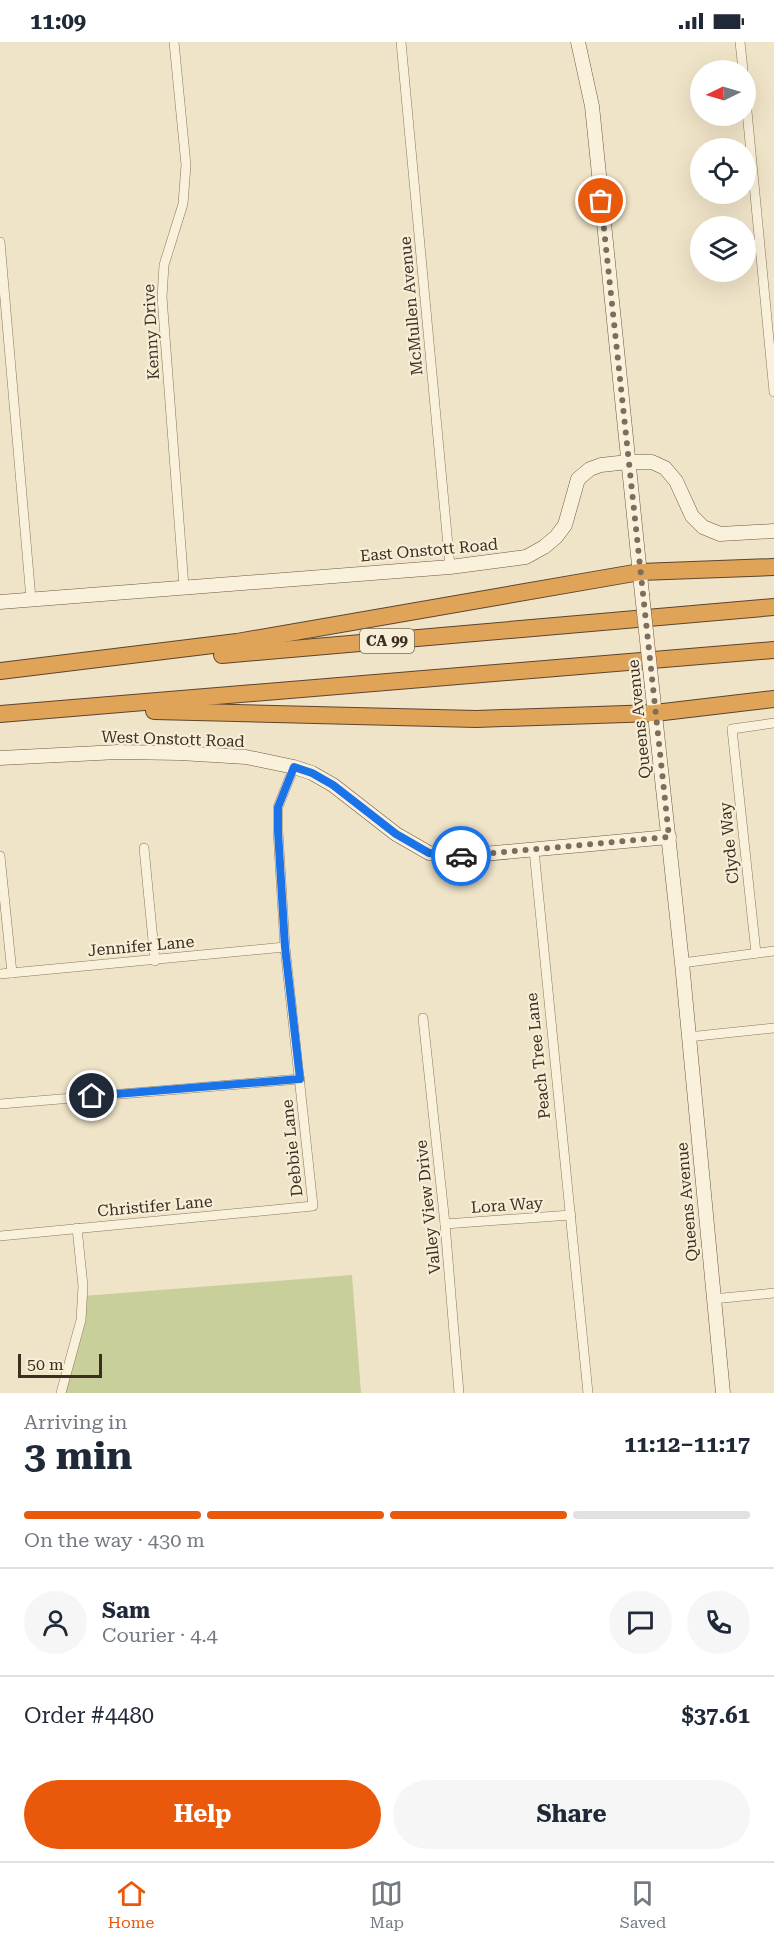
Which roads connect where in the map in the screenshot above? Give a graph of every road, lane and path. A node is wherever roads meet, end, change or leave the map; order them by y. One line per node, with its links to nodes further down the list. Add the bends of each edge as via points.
1 (174, 42): 14 (street, Kenny Drive, via 186,165 183,204 164,265 162,297)
2 (401, 42): 11 (street, McMullen Avenue)
3 (578, 42): 9 (street, Queens Avenue, via 592,106)
4 (740, 42): 5 (street)
5 (741, 60)
6 (748, 126): 8 (street)
7 (0, 242): 15 (street)
8 (774, 392)
9 (628, 462): 10 (street, East Onstott Road, via 652,462 665,468 676,481 692,516 703,527 720,534); 11 (street, East Onstott Road, via 596,467 578,479 565,525 544,547 526,557); 13 (street, Queens Avenue)
10 (774, 531)
11 (450, 567): 14 (street, East Onstott Road)
12 (774, 567): 13 (highway)
13 (640, 572): 19 (highway, via 237,642); 22 (street, Queens Avenue, bridge)
14 (184, 588): 15 (street, East Onstott Road)
15 (30, 599): 16 (street, East Onstott Road)
16 (0, 602)
17 (774, 607): 19 (highway, CA 99)
18 (774, 650): 21 (highway)
19 (0, 672)
20 (774, 699): 22 (highway)
21 (72, 708): 22 (highway, via 476,718); 23 (highway)
22 (655, 712): 27 (street, Queens Avenue)
23 (0, 714)
24 (774, 723): 33 (street, Clyde Way, via 732,729)
25 (0, 758): 26 (street, West Onstott Road, via 180,753 246,757)
26 (294, 767): 29 (street, West Onstott Road, via 333,785 396,834 429,853 462,856); 31 (street, Debbie Lane, via 278,807)
27 (669, 837): 29 (street); 35 (street, Queens Avenue)
28 (144, 848): 34 (street)
29 (534, 850): 44 (street, Peach Tree Lane)
30 (0, 856): 36 (street)
31 (285, 947): 34 (street, Jennifer Lane); 41 (street, Debbie Lane)
32 (774, 951): 33 (street)
33 (756, 953): 35 (street)
34 (155, 961): 36 (street, Jennifer Lane)
35 (682, 963): 40 (street, Queens Avenue)
36 (12, 973): 37 (street, Jennifer Lane)
37 (0, 974)
38 (423, 1018): 45 (street, Valley View Drive)
39 (774, 1028): 40 (street)
40 (688, 1037): 49 (street, Queens Avenue)
41 (300, 1079): 42 (street); 43 (street, Debbie Lane)
42 (0, 1104)
43 (313, 1206): 46 (street, Christifer Lane)
44 (571, 1215): 45 (street, Lora Way); 52 (street, Peach Tree Lane)
45 (446, 1224): 51 (street, Valley View Drive)
46 (77, 1228): 47 (street, Christifer Lane); 50 (street, via 83,1286 81,1320)
47 (0, 1236)
48 (774, 1293): 49 (street)
49 (713, 1299): 53 (street, Queens Avenue)
50 (61, 1393)
51 (459, 1393)
52 (588, 1393)
53 (723, 1393)

